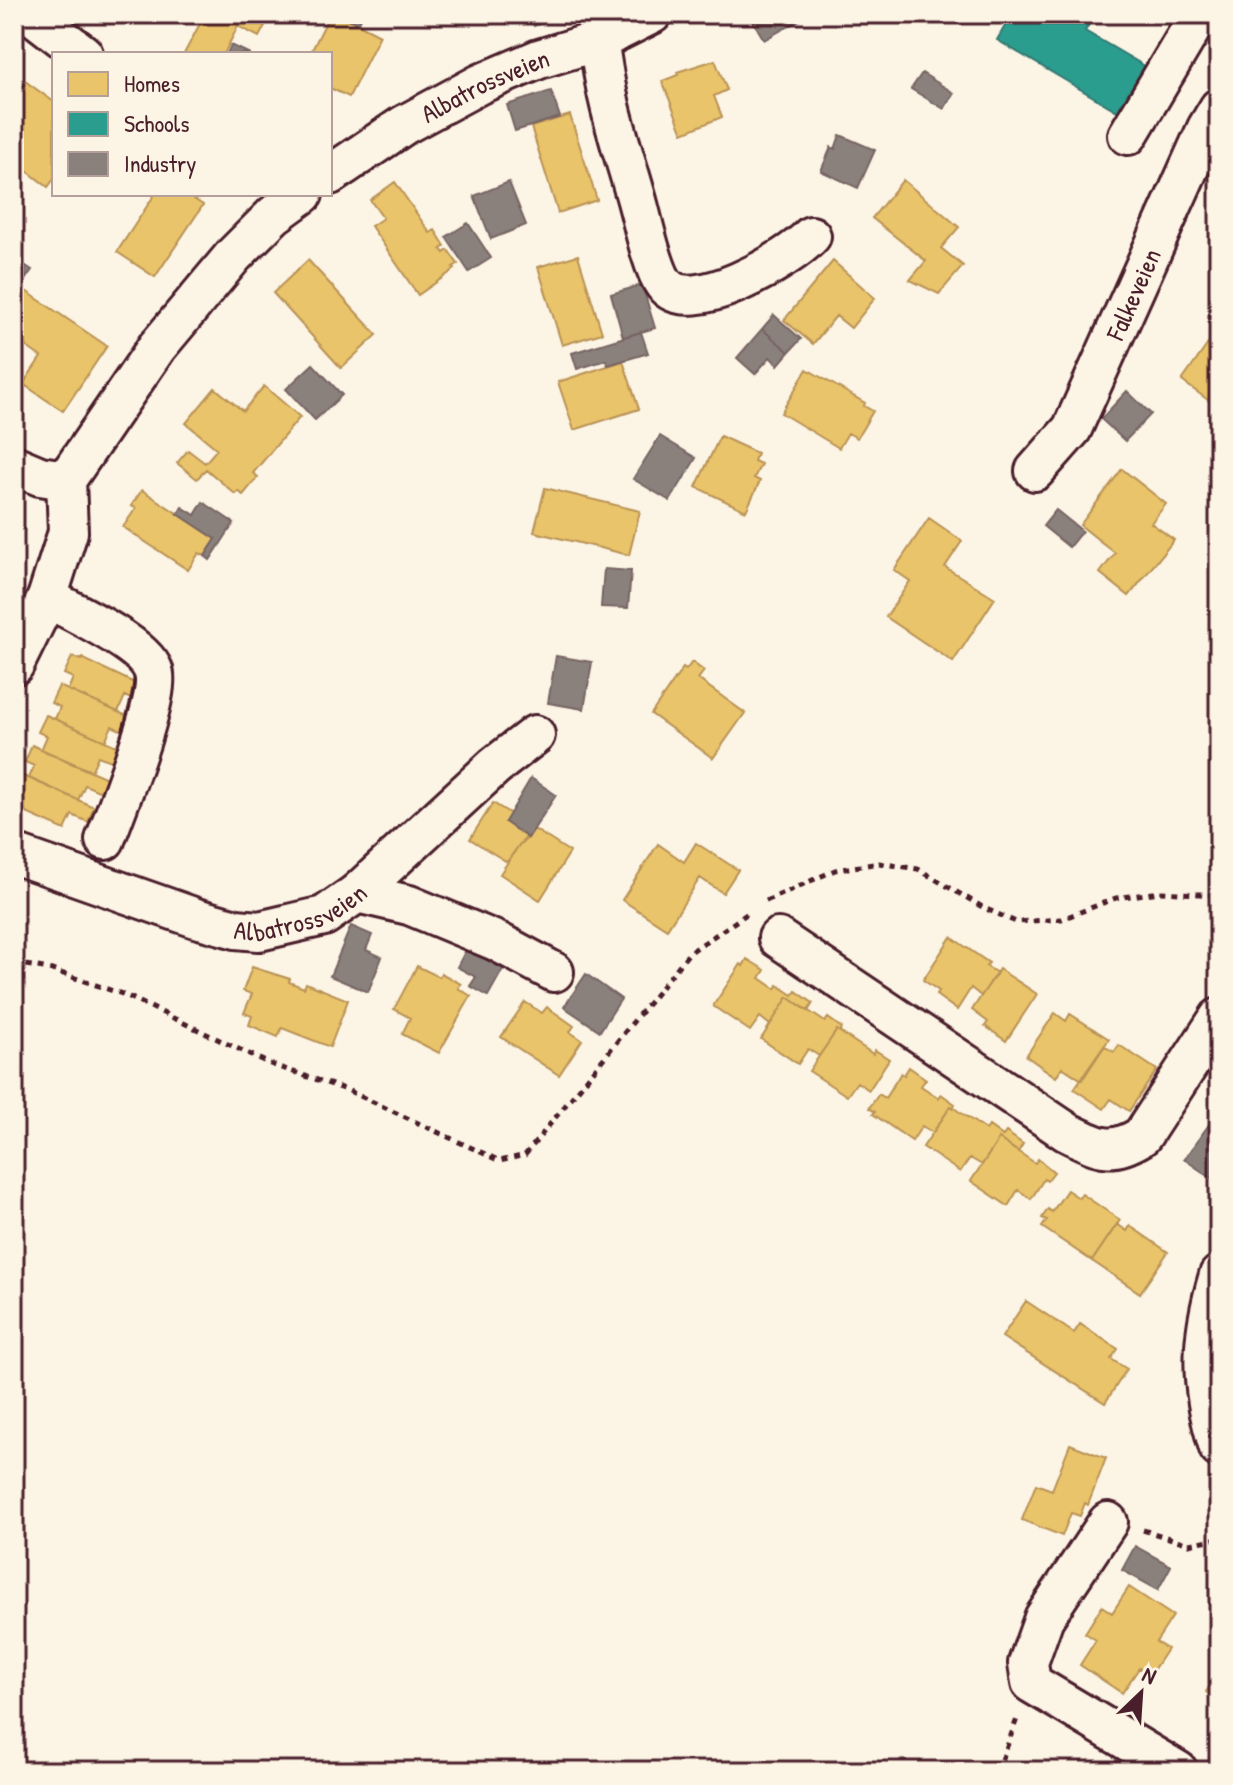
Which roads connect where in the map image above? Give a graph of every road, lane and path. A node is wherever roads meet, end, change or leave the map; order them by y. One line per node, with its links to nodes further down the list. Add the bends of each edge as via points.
1 (31, 14): 5 (street)
2 (652, 14): 4 (street, Albatrossveien)
3 (1200, 14): 7 (street)
4 (598, 41): 8 (street, Albatrossveien, via 480,84 404,125); 10 (street, via 609,103 665,285 678,294 701,295 762,272)
5 (80, 52)
6 (1219, 108): 12 (street, Falkeveien, via 1072,429)
7 (1128, 135)
8 (332, 174)
9 (277, 201): 13 (street, via 157,347)
10 (811, 236)
11 (14, 465): 13 (street)
12 (1035, 471)
13 (66, 480): 14 (street, via 68,532)
14 (47, 598): 15 (street); 17 (street, via 118,637 154,670 154,697)
15 (14, 665)
16 (535, 735): 19 (street, Albatrossveien)
17 (105, 840)
18 (14, 854): 19 (street, Albatrossveien, via 236,929 259,931 324,916)
19 (357, 893): 23 (street, via 409,905)
20 (1219, 895): 22 (path, via 1160,892 1116,898 1062,919 1016,922 918,869 879,863 835,870 760,904 689,953 525,1155 500,1161 347,1090 270,1064 125,995)
21 (778, 938): 24 (street, via 1067,1132 1102,1149 1125,1146 1142,1136)
22 (14, 963)
23 (554, 972)
24 (1219, 1018)
25 (1219, 1275): 26 (street, via 1204,1340 1205,1386)
26 (1219, 1448)
27 (1108, 1522): 28 (path, via 1189,1544); 29 (street, via 1044,1618 1028,1663)
28 (1219, 1538)
29 (1031, 1683): 30 (path); 31 (street)
30 (998, 1771)
31 (1178, 1771)

